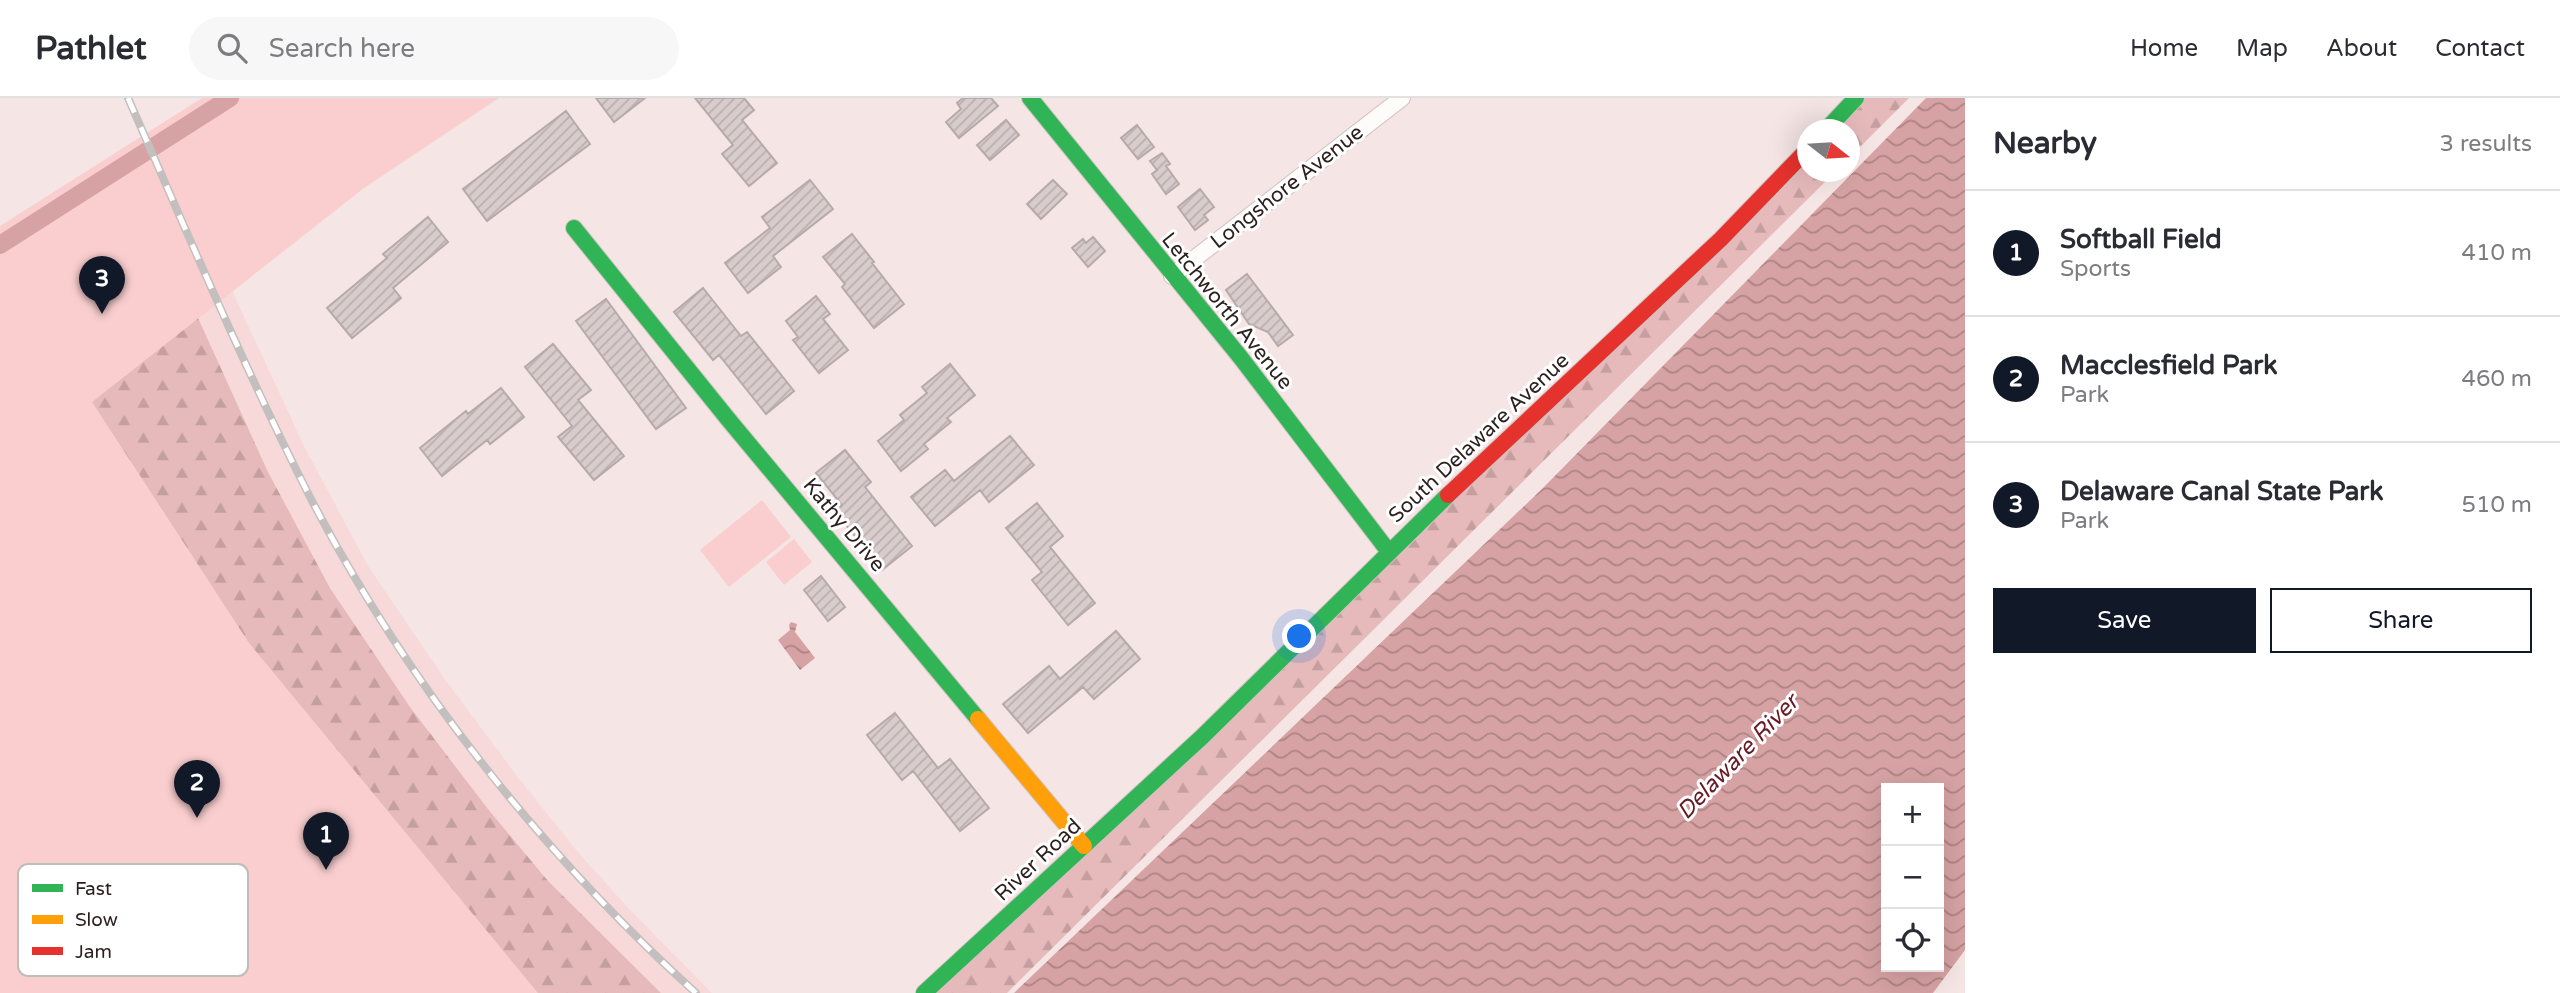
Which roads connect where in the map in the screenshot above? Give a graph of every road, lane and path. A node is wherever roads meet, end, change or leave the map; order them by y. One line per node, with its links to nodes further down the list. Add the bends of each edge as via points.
1 (1402, 98): 7 (street, Longshore Avenue)
2 (1856, 98): 4 (street)
3 (1035, 100): 7 (street, Letchworth Avenue)
4 (1836, 119)
5 (1797, 160): 8 (street, South Delaware Avenue, via 1721,239)
6 (574, 228): 10 (street, Kathy Drive, via 727,419)
7 (1172, 276): 8 (street, Letchworth Avenue)
8 (1389, 552): 9 (street, South Delaware Avenue)
9 (1179, 757): 10 (street, River Road)
10 (1084, 846): 11 (street, River Road)
11 (924, 993)

